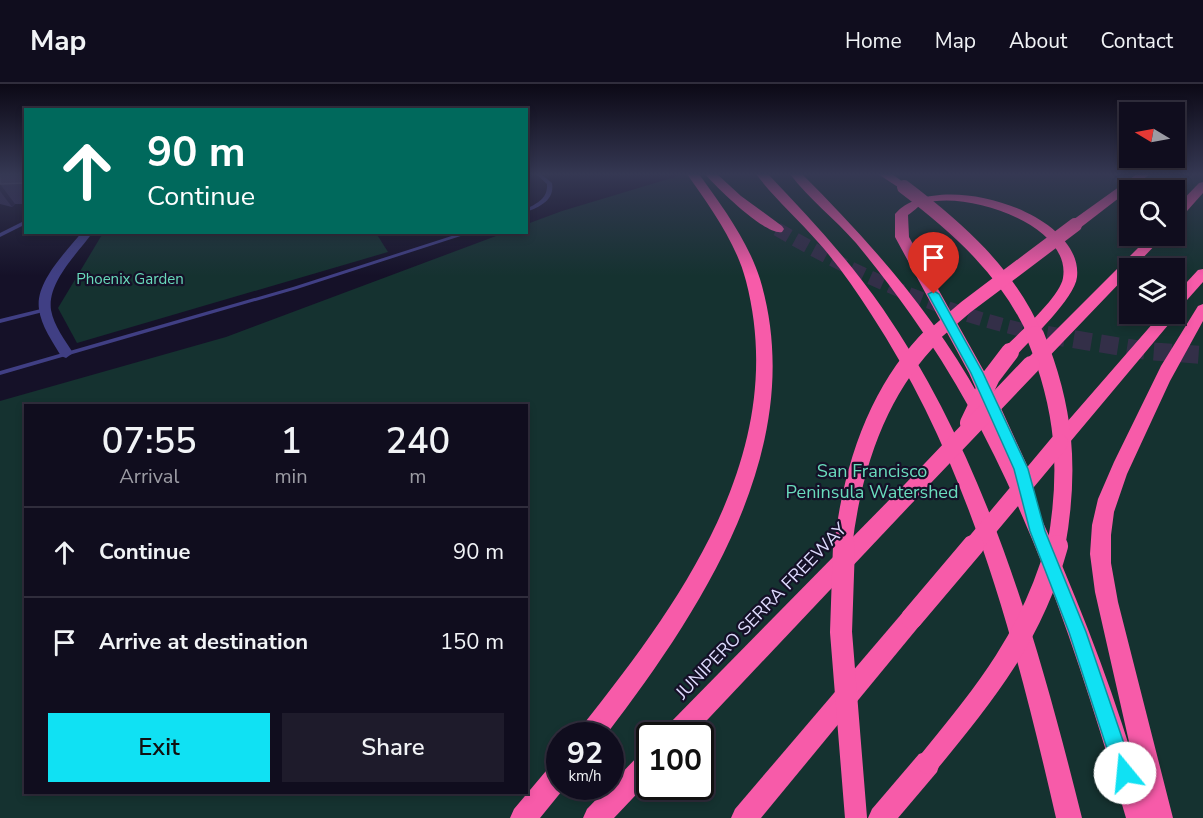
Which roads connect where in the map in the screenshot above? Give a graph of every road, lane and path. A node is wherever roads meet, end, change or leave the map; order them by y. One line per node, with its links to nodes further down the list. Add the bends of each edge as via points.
1 (716, 208): 29 (highway, via 731,230 754,283 764,343 759,424 740,493 701,578 662,640)
2 (749, 208): 10 (highway)
3 (795, 208): 38 (highway, via 855,280 911,368 946,437 981,520 1016,620)
4 (832, 208): 28 (highway, via 879,262 927,328 990,434)
5 (907, 208): 25 (highway, bridge, via 899,221 902,237)
6 (932, 208): 37 (highway, bridge, via 997,273 1038,340 1053,380 1066,448 1066,497 1057,548 1038,602 1011,655 992,684)
7 (1007, 208): 24 (highway, bridge, via 1033,221 1060,244 1070,263 1067,283 1010,352)
8 (1098, 208): 36 (highway, bridge, via 931,337 893,385 866,440 848,507 840,590 842,663)
9 (24, 223): 13 (lane)
10 (777, 229)
11 (87, 234): 18 (street, via 53,281)
12 (465, 234): 21 (lane, via 295,288)
13 (0, 236)
14 (1147, 246): 27 (highway, JUNIPERO SERRA FREEWAY, bridge)
15 (1203, 273): 16 (highway)
16 (1185, 293)
17 (1203, 309): 40 (highway, via 1168,368 1125,459 1109,497 1101,537 1107,602)
18 (45, 310): 19 (lane); 21 (street)
19 (0, 321)
20 (1160, 324): 35 (highway, bridge)
21 (66, 353): 22 (lane)
22 (0, 373)
23 (985, 391): 27 (highway, bridge)
24 (985, 391)
25 (985, 391)
26 (985, 391): 28 (highway, bridge, via 1026,487)
27 (964, 435): 30 (highway, JUNIPERO SERRA FREEWAY, bridge)
28 (1037, 531): 39 (highway, via 1078,632)
29 (601, 722)
30 (689, 722)
31 (636, 777): 34 (highway)
32 (546, 791): 33 (highway)
33 (523, 818)
34 (596, 818)
35 (744, 818)
36 (856, 818)
37 (881, 818)
38 (1069, 818)
39 (1139, 818)
40 (1160, 818)

